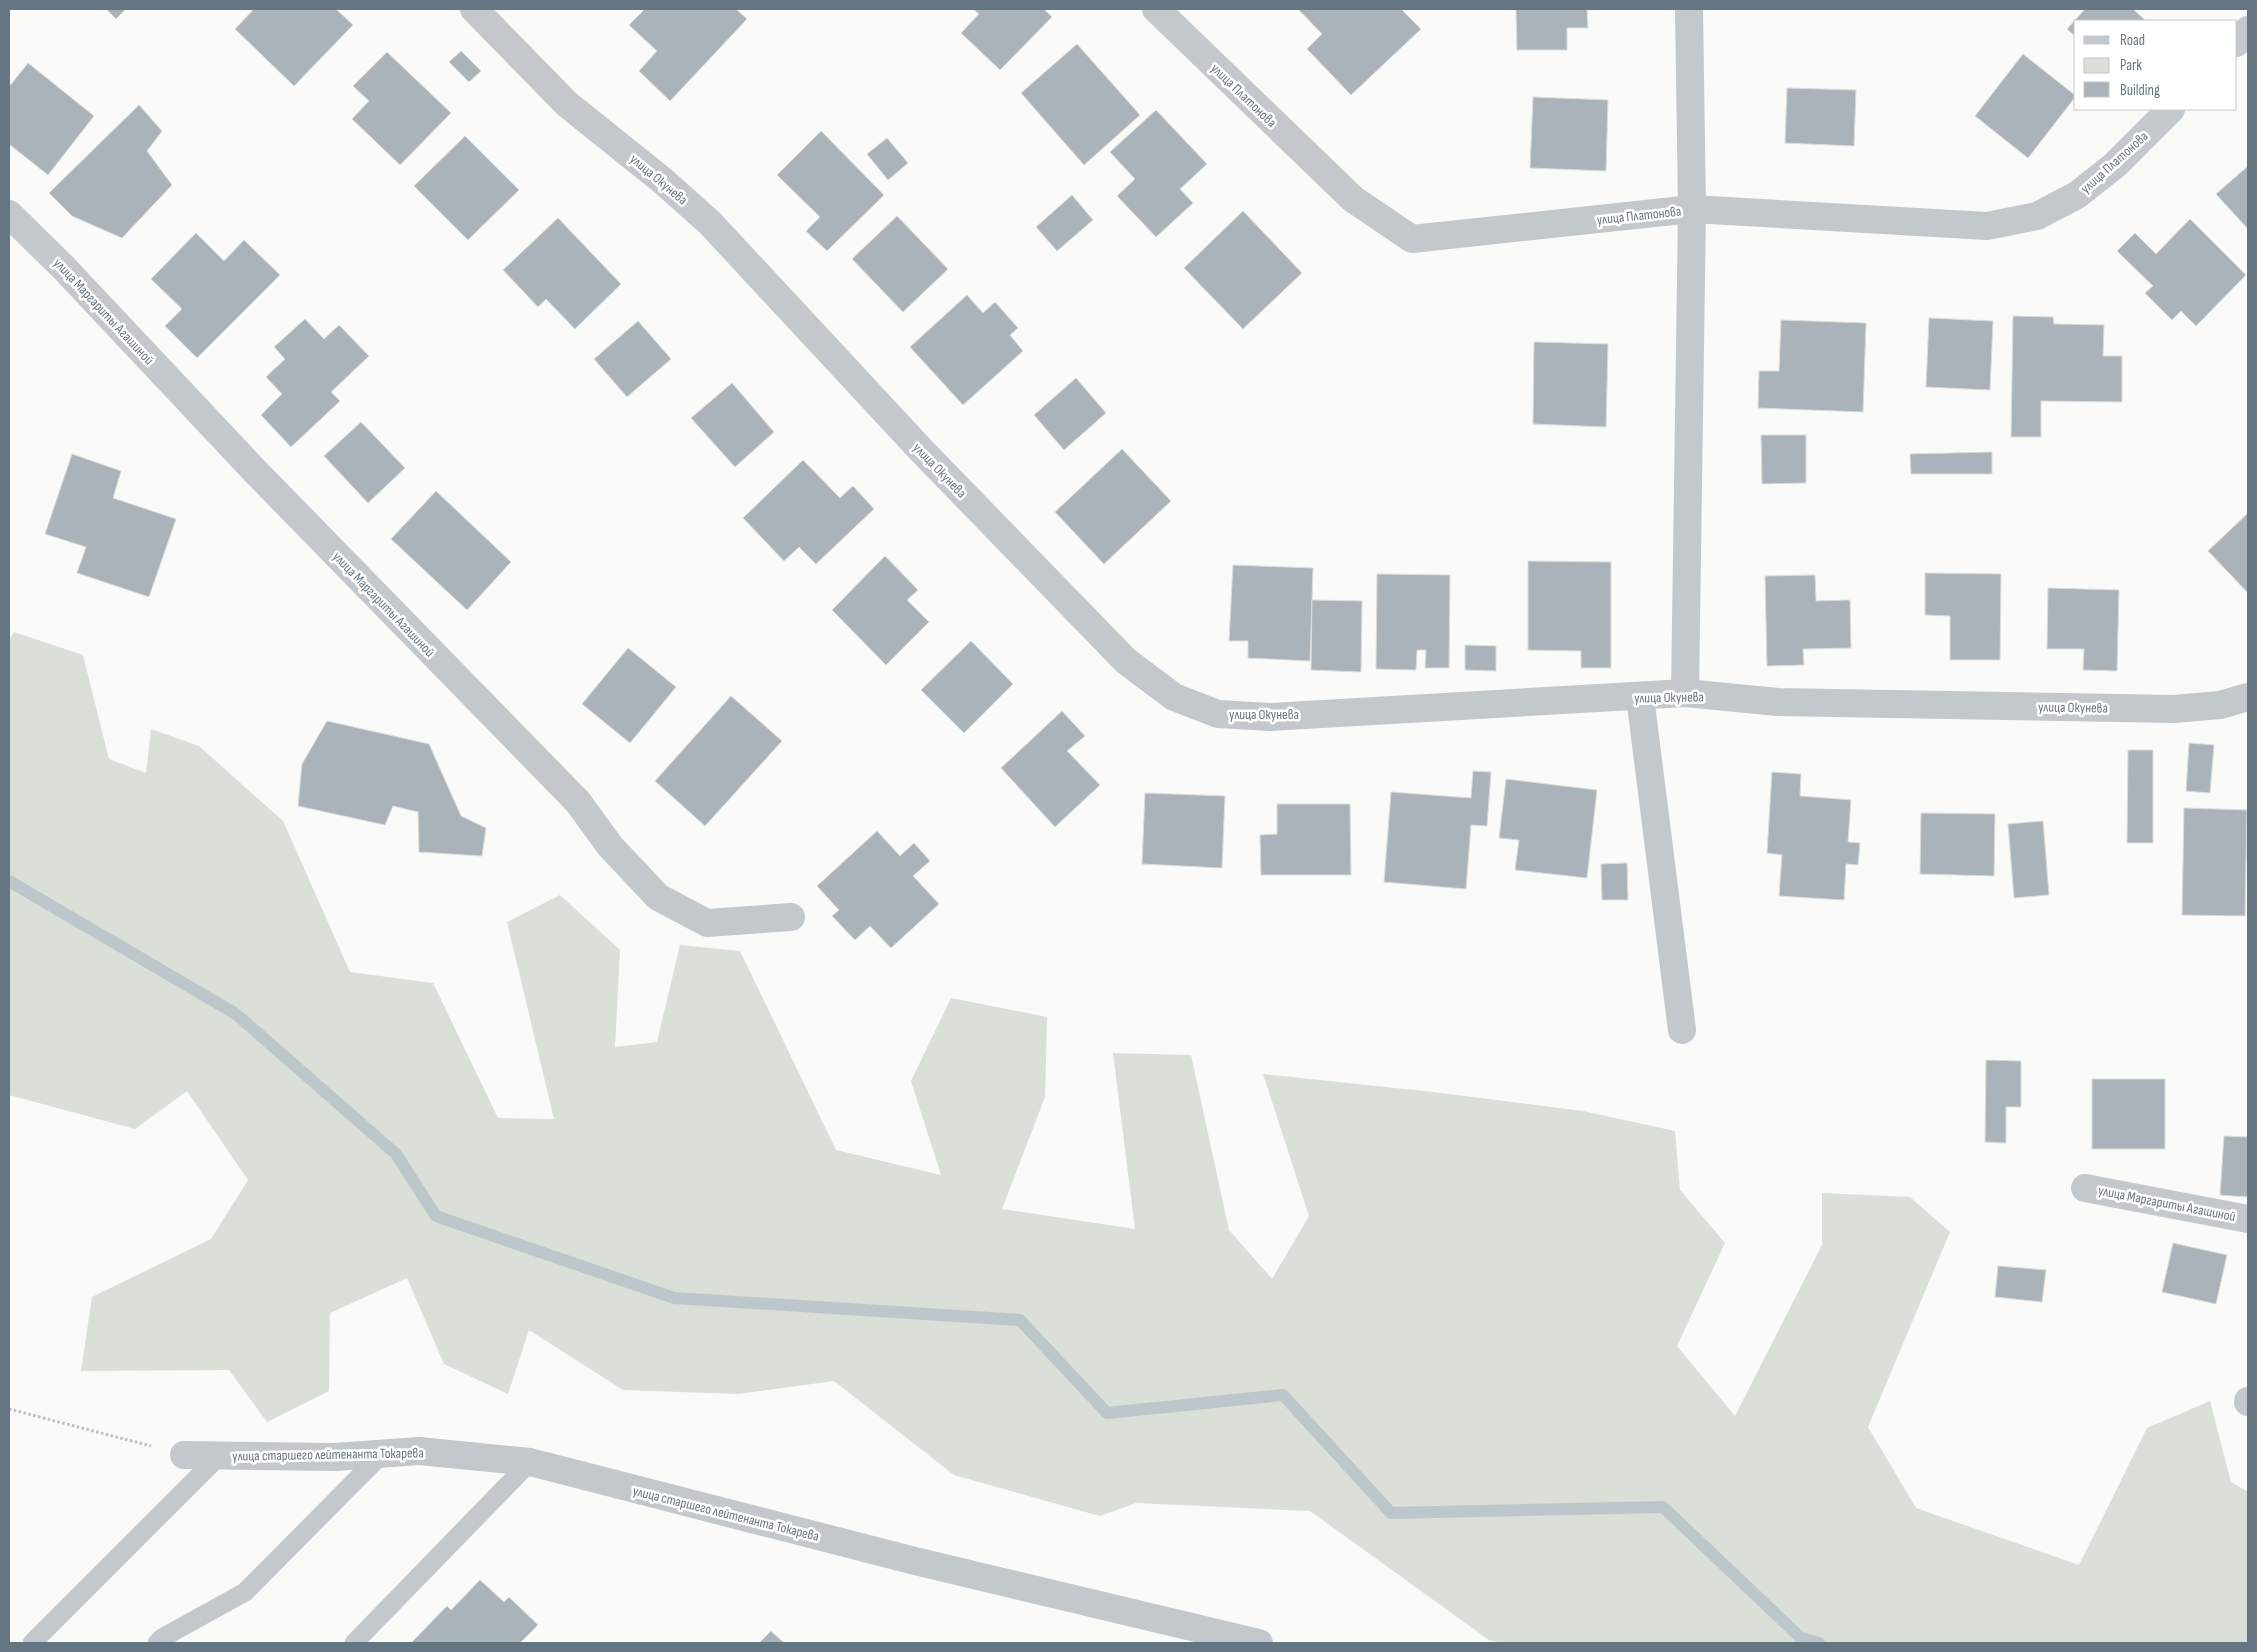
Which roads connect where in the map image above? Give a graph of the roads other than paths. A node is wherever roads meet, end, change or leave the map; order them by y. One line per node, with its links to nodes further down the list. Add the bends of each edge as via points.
1 (474, 9): 10 (street, улица Окунева, via 567,104 710,223 922,451 1126,662 1174,697 1218,714 1270,717)
2 (1156, 9): 7 (street, улица Платонова, via 1353,199 1412,239)
3 (1689, 9): 7 (street)
4 (2248, 30): 5 (street)
5 (2237, 42)
6 (2170, 110): 7 (street, улица Платонова, via 2115,165 2077,195 2037,216 1987,226)
7 (1692, 209): 9 (street)
8 (9, 214): 12 (street, улица Маргариты Агашиной, via 578,802 610,846 658,897 707,924)
9 (1685, 693): 10 (street, улица Окунева); 11 (street, улица Окунева, via 1778,702 2174,709 2220,706)
10 (1640, 697): 13 (street)
11 (2248, 697)
12 (791, 917)
13 (1682, 1030)
14 (2085, 1188): 15 (street, улица Маргариты Агашиной)
15 (2248, 1218)
16 (382, 1454): 18 (street, улица старшего лейтенанта Токарева); 19 (street, улица старшего лейтенанта Токарева, via 419,1451); 21 (lane, via 244,1592)
17 (184, 1455): 18 (street, улица старшего лейтенанта Токарева)
18 (219, 1456): 20 (lane)
19 (530, 1462): 22 (lane); 23 (street, улица старшего лейтенанта Токарева, via 915,1562)
20 (32, 1643)
21 (157, 1643)
22 (354, 1643)
23 (1259, 1643)

